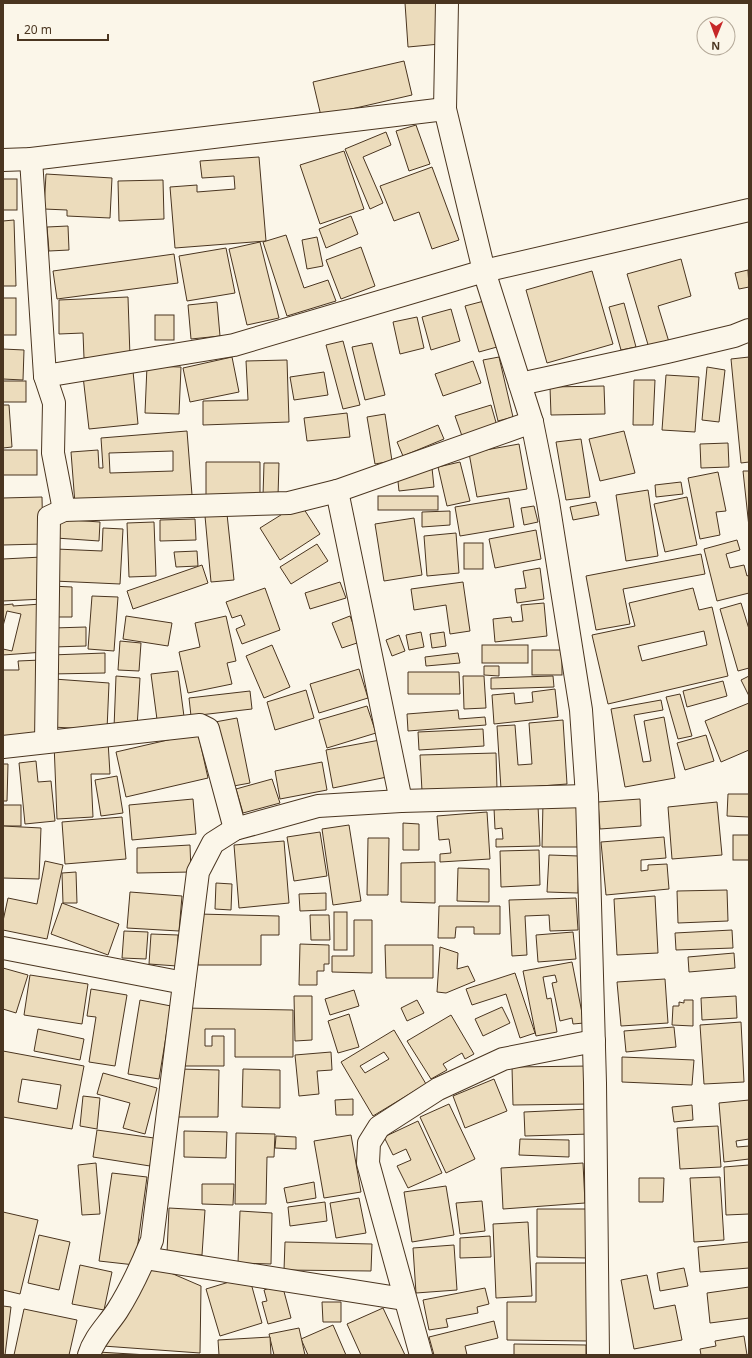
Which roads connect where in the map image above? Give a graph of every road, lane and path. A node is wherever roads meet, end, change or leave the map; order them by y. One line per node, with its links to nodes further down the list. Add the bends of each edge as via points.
1 (448, 3): 2 (street)
2 (445, 109): 3 (street); 6 (street)
3 (31, 159): 4 (street); 8 (street)
4 (3, 160)
5 (749, 210): 6 (street)
6 (484, 271): 8 (street, via 234,345); 9 (street)
7 (749, 330): 9 (street, via 667,352)
8 (45, 376): 12 (street, via 54,403 53,453)
9 (520, 384): 10 (street)
10 (532, 422): 11 (street); 15 (street, via 548,502 581,710)
11 (337, 491): 12 (street, via 289,504); 16 (street)
12 (64, 510): 13 (street, via 49,517)
13 (46, 742): 14 (street); 17 (street, via 200,725 208,729)
14 (3, 747)
15 (587, 796): 16 (street); 20 (street)
16 (401, 801): 17 (street, via 318,806)
17 (235, 829): 19 (street, via 213,843 198,872)
18 (3, 948): 19 (street)
19 (184, 983): 21 (street, via 152,1240)
20 (594, 1041): 22 (street, via 503,1059 438,1089 379,1127 369,1144 368,1163); 25 (street)
21 (145, 1258): 22 (street); 23 (street, via 116,1312 92,1345)
22 (404, 1298): 24 (street)
23 (89, 1355)
24 (421, 1355)
25 (598, 1355)

